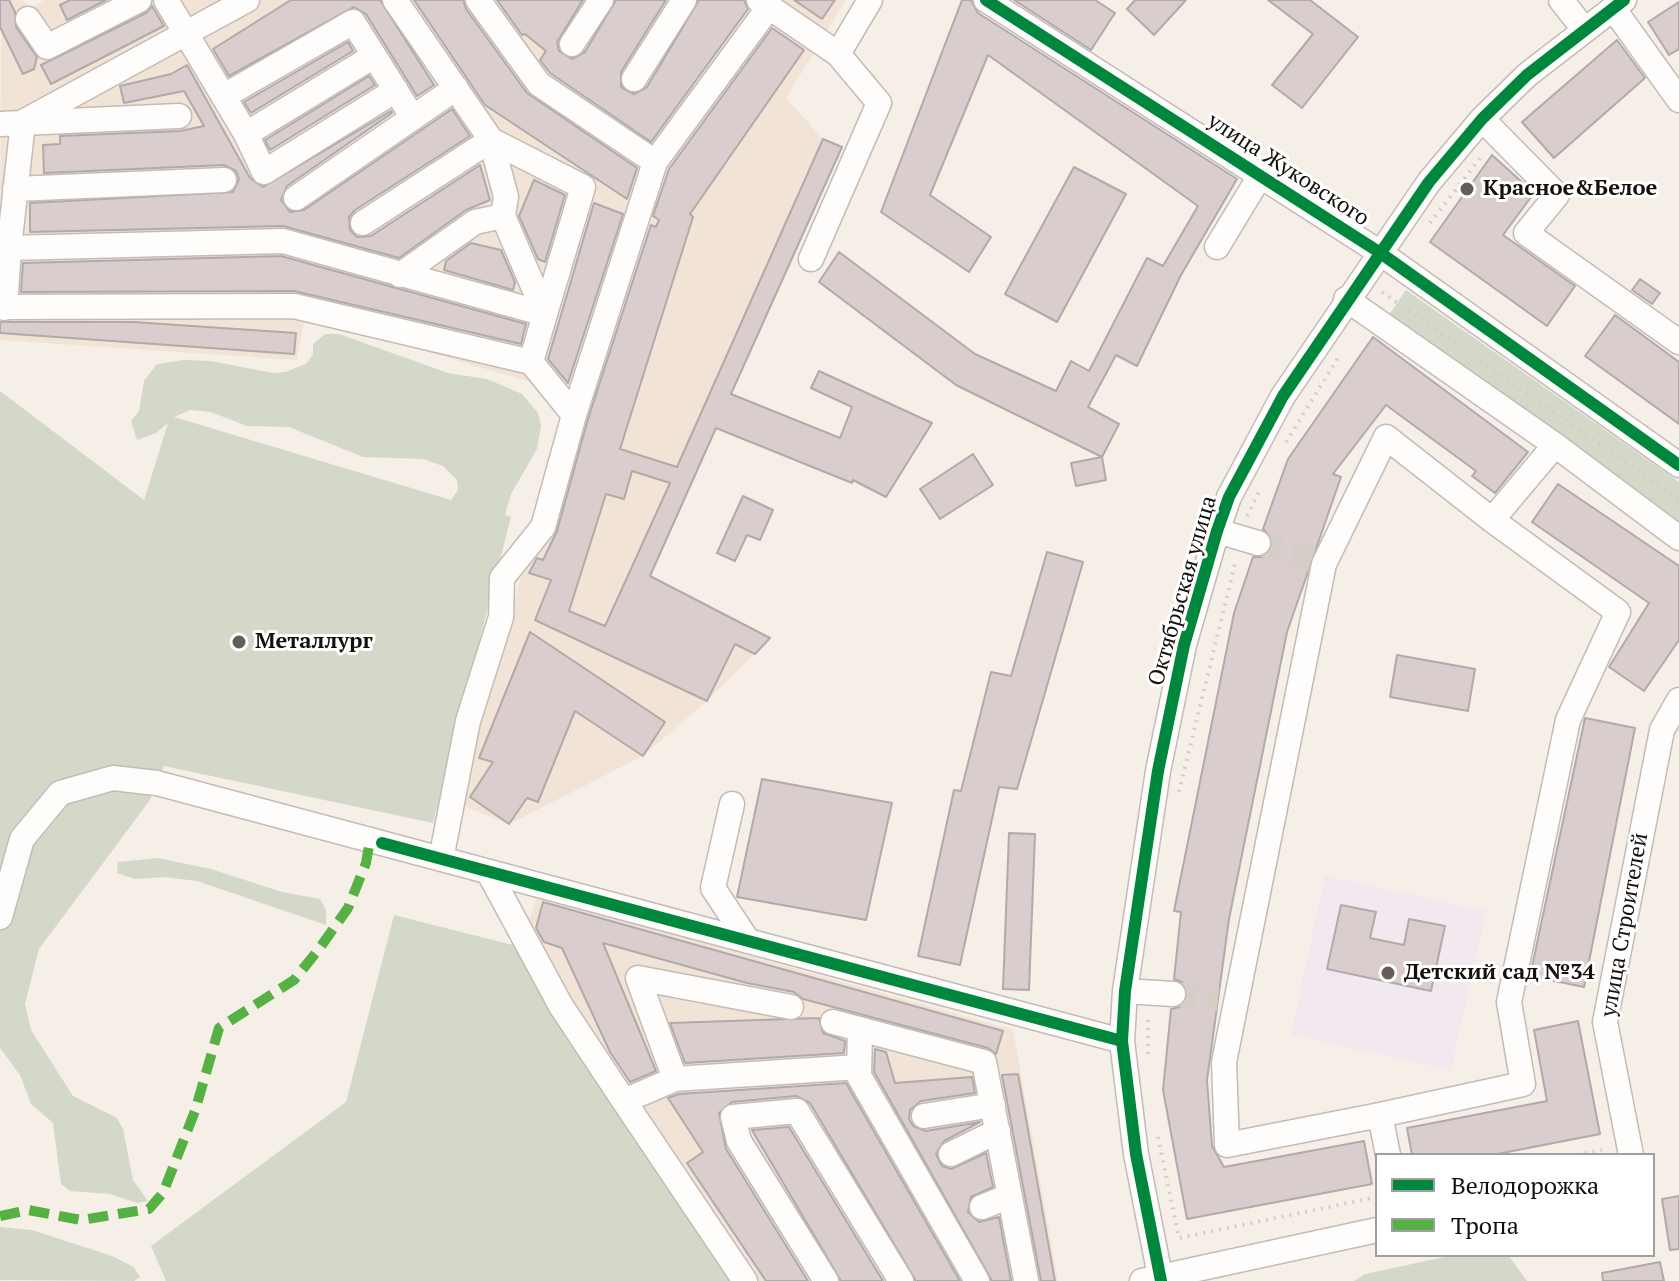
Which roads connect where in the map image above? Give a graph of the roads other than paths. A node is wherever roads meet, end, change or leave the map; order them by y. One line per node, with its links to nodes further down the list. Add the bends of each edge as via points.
1 (139, 0): 13 (street, via 47,47)
2 (166, 0): 15 (street)
3 (247, 0): 15 (street)
4 (395, 0): 20 (street)
5 (478, 0): 30 (street, via 539,84)
6 (601, 0): 16 (street)
7 (684, 0): 19 (street)
8 (870, 0): 17 (street)
9 (986, 0): 31 (street, улица Жуковского)
10 (1561, 0): 14 (street)
11 (764, 4): 17 (street); 30 (street)
12 (1619, 4): 14 (street, Октябрьская улица); 23 (street)
13 (28, 19)
14 (1584, 29): 26 (street, Октябрьская улица)
15 (187, 34): 22 (street); 27 (street)
16 (572, 44)
17 (838, 54): 40 (street, via 879,103)
18 (374, 56): 21 (street); 22 (street, via 353,22); 28 (street)
19 (634, 79)
20 (456, 88): 25 (street); 29 (street)
21 (396, 90): 25 (street); 28 (street, via 264,172)
22 (224, 96): 28 (street)
23 (1679, 100)
24 (179, 116): 27 (street)
25 (413, 118): 34 (street)
26 (1482, 119): 39 (street, Октябрьская улица); 45 (street, via 1557,195 1526,233)
27 (11, 123): 33 (street)
28 (246, 134)
29 (491, 140): 35 (street, via 506,197); 36 (street); 44 (street, via 583,187)
30 (655, 162): 47 (street)
31 (1260, 176): 37 (street); 39 (street, улица Жуковского)
32 (224, 180): 33 (street)
33 (15, 189): 38 (street)
34 (296, 198)
35 (503, 216): 41 (street, via 475,222); 44 (street)
36 (363, 223)
37 (1217, 247)
38 (9, 248): 41 (street, via 283,241); 43 (street)
39 (1379, 252): 42 (street, Октябрьская улица); 49 (street, улица Жуковского)
40 (811, 259)
41 (400, 275): 44 (street)
42 (1346, 299): 48 (street); 51 (street, Октябрьская улица, via 1283,396 1229,497)
43 (2, 307): 46 (street, via 294,306)
44 (545, 314): 46 (street)
45 (1679, 342)
46 (531, 362): 47 (street)
47 (574, 415): 56 (street, via 543,527 502,578 501,617 468,721)
48 (1555, 445): 50 (street); 52 (street)
49 (1679, 465)
50 (1492, 520): 68 (street, via 1618,612 1568,720 1509,1002 1523,1084); 68 (street, via 1386,437 1318,562 1227,1000 1227,1145)
51 (1217, 531): 53 (street); 63 (street, Октябрьская улица, via 1184,645 1158,771 1149,992)
52 (1679, 538)
53 (1250, 540)
54 (1679, 700): 72 (street, улица Строителей, via 1662,730 1605,1022)
55 (732, 804): 59 (street, via 713,888)
56 (441, 859): 57 (street); 58 (street, via 157,783 113,778 60,793 22,839)
57 (489, 873): 59 (street); 66 (street, via 561,1006)
58 (0, 917)
59 (748, 941): 63 (street)
60 (791, 1007): 65 (street, via 638,978)
61 (833, 1022): 62 (street)
62 (860, 1029): 64 (street); 67 (street, via 984,1062)
63 (1122, 1041): 77 (street, Октябрьская улица)
64 (859, 1067): 65 (street); 82 (street, via 859,1076)
65 (675, 1079): 66 (street)
66 (624, 1101): 79 (street)
67 (993, 1105): 69 (street); 70 (street)
68 (1380, 1115): 71 (street)
69 (924, 1116)
70 (998, 1131): 73 (street); 74 (street)
71 (1388, 1153)
72 (1631, 1153)
73 (951, 1154)
74 (1010, 1196): 75 (street); 78 (street)
75 (982, 1207)
76 (1375, 1230): 77 (street)
77 (1154, 1279)
78 (1026, 1280)
79 (745, 1281)
80 (826, 1281): 81 (street, via 739,1141 733,1117 797,1111)
81 (901, 1281)
82 (977, 1281)

